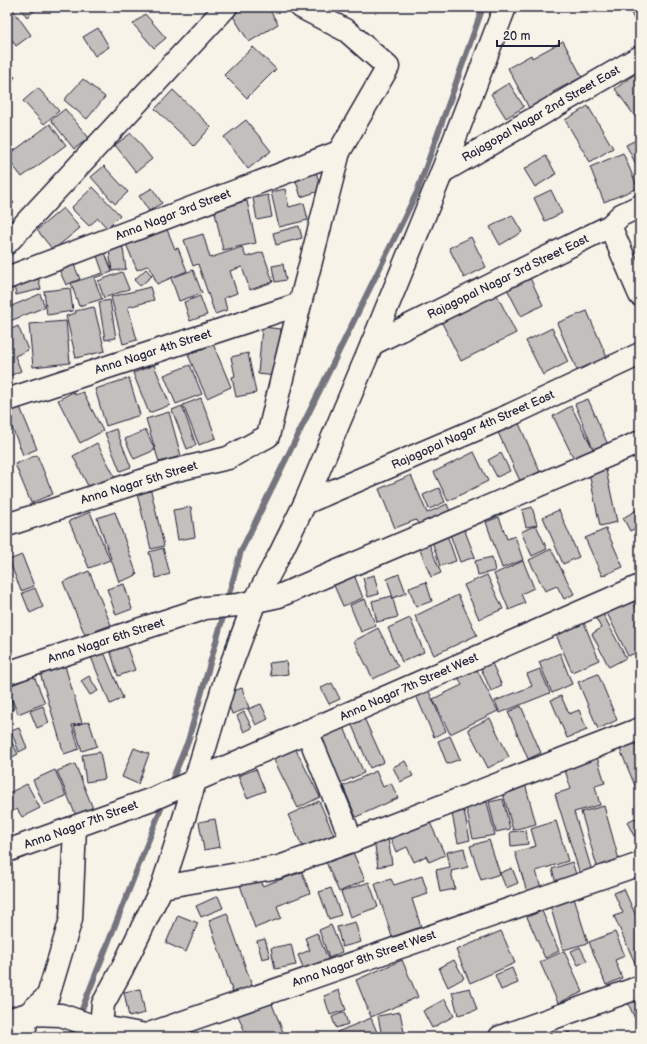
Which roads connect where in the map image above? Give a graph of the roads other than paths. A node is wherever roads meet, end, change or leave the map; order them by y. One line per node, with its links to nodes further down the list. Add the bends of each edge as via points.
1 (226, 7): 9 (street)
2 (301, 7): 5 (street, via 347,31 388,67)
3 (505, 7): 6 (street)
4 (640, 57): 6 (street, Rajagopal Nagar 2nd Street East)
5 (339, 152): 10 (street, Anna Nagar 3rd Street); 12 (street)
6 (442, 172): 13 (street)
7 (640, 206): 8 (street, Rajagopal Nagar 3rd Street East, via 621,215)
8 (610, 226): 11 (street); 13 (street, Rajagopal Nagar 3rd Street East)
9 (7, 243)
10 (7, 278)
11 (640, 295)
12 (300, 304): 15 (street, Anna Nagar 4th Street); 18 (street, Anna Nagar 5th Street, via 268,436 228,458 172,471)
13 (372, 344): 17 (street)
14 (640, 354): 17 (street, Rajagopal Nagar 4th Street East, via 510,415)
15 (7, 400)
16 (640, 442): 20 (street, Anna Nagar 6th Street, via 279,596)
17 (305, 503): 20 (street, via 280,554)
18 (7, 525)
19 (640, 586): 23 (street, Anna Nagar 7th Street West)
20 (247, 603): 21 (street, Anna Nagar 6th Street, via 205,608); 24 (street, via 226,681)
21 (7, 673)
22 (640, 729): 26 (street)
23 (307, 731): 24 (street, Anna Nagar 7th Street West); 26 (street)
24 (186, 785): 25 (street, Anna Nagar 7th Street); 29 (street, via 180,832)
25 (75, 827): 27 (street, Anna Nagar 7th Street); 31 (street, via 71,919 48,996)
26 (352, 841): 29 (street, via 279,867)
27 (7, 852)
28 (640, 864): 33 (street, Anna Nagar 8th Street West, via 146,1035)
29 (162, 887): 33 (street, via 103,1004)
30 (640, 987): 35 (street)
31 (28, 1014): 32 (street); 33 (street, Anna Nagar 8th Street West, via 61,1015); 34 (street)
32 (7, 1020)
33 (96, 1029)
34 (23, 1037)
35 (500, 1037)

